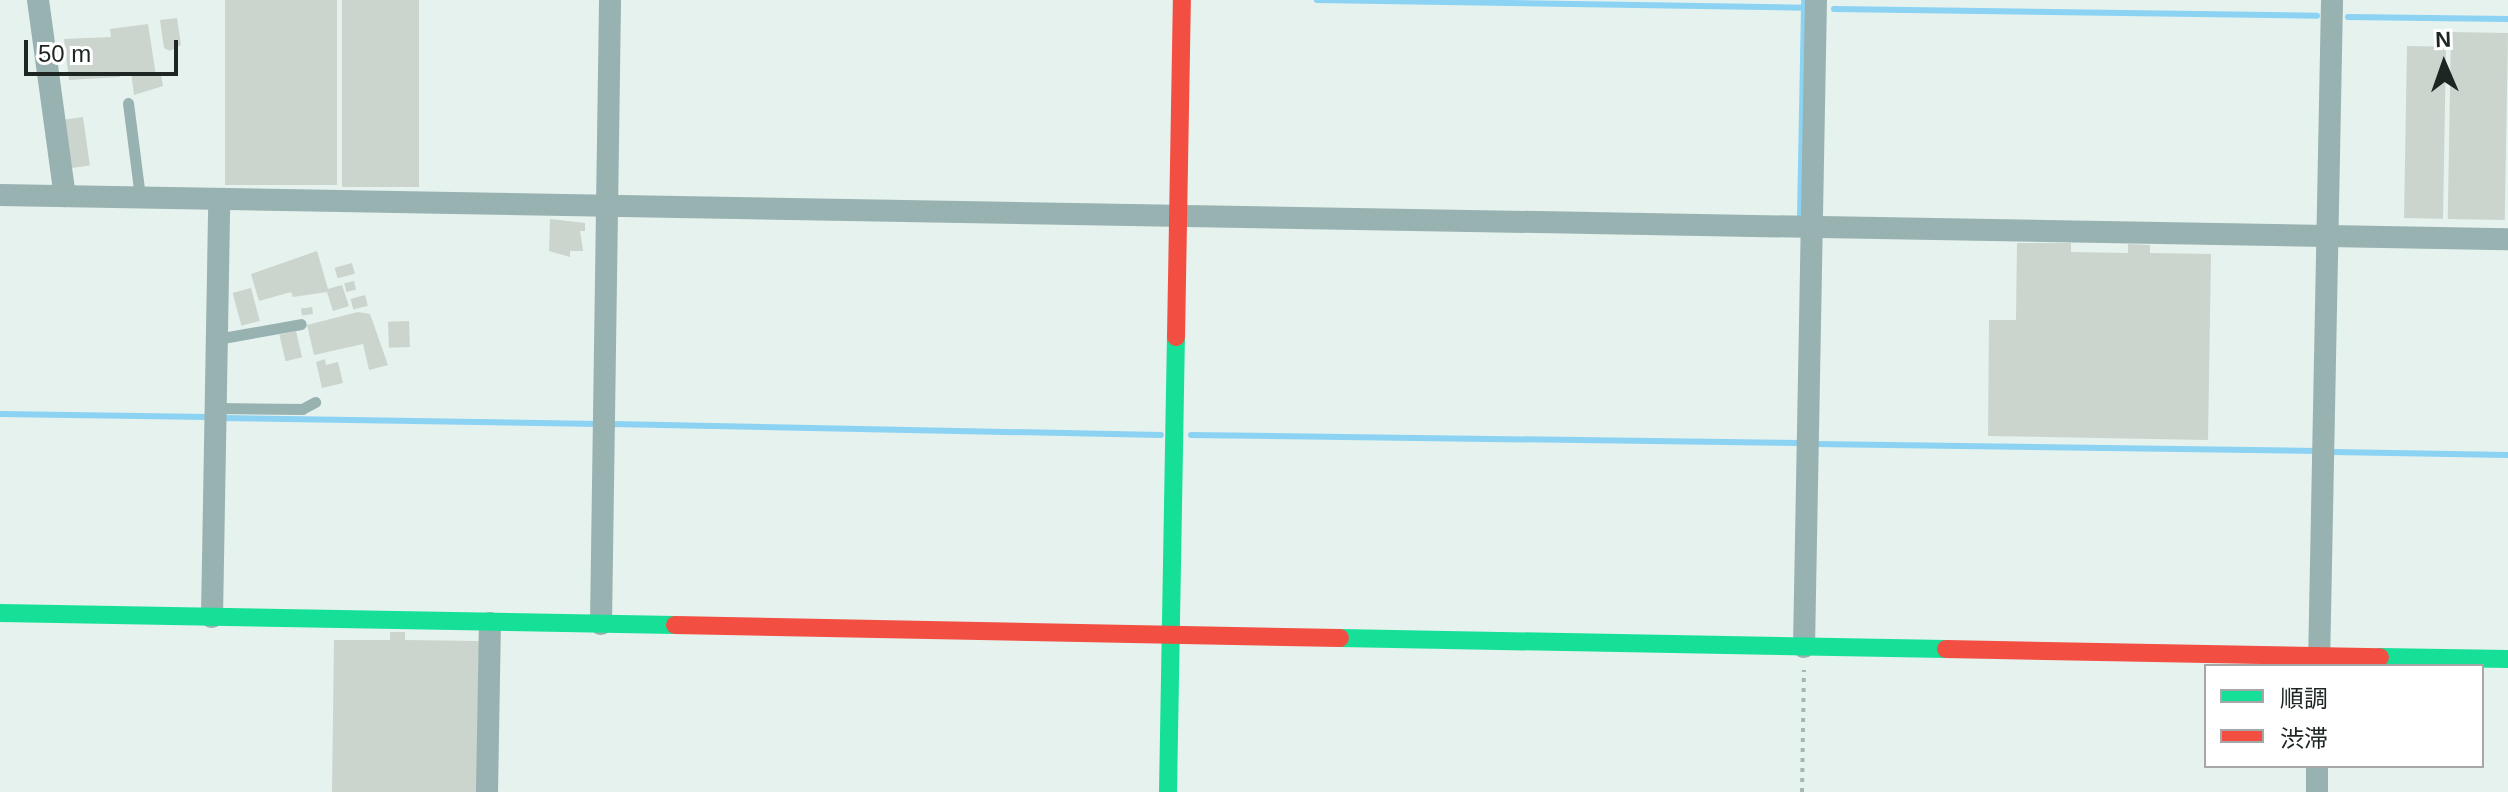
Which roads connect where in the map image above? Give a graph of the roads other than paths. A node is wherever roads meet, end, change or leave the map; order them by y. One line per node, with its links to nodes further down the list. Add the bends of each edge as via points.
1 (38, 0): 8 (street)
2 (610, 0): 11 (street)
3 (1182, 0): 12 (street)
4 (1816, 0): 13 (street)
5 (2332, 0): 14 (street)
6 (128, 103): 9 (lane)
7 (0, 195): 8 (street)
8 (65, 196): 9 (street)
9 (140, 197): 10 (street)
10 (219, 199): 11 (street); 17 (street)
11 (607, 206): 12 (street); 23 (street)
12 (1179, 215): 13 (street); 24 (street)
13 (1812, 226): 14 (street); 25 (street)
14 (2327, 236): 15 (street); 27 (street)
15 (2508, 239)
16 (301, 324): 17 (lane)
17 (217, 339): 19 (street)
18 (315, 402): 19 (lane, via 302,409)
19 (216, 408): 21 (street)
20 (0, 613): 21 (street)
21 (212, 617): 22 (street)
22 (490, 623): 23 (street); 29 (street)
23 (601, 624): 24 (street)
24 (1171, 636): 25 (street); 30 (street)
25 (1804, 647): 27 (street)
26 (2508, 659): 27 (street)
27 (2319, 661)
28 (2317, 768): 31 (street)
29 (487, 792)
30 (1168, 792)
31 (2317, 792)

